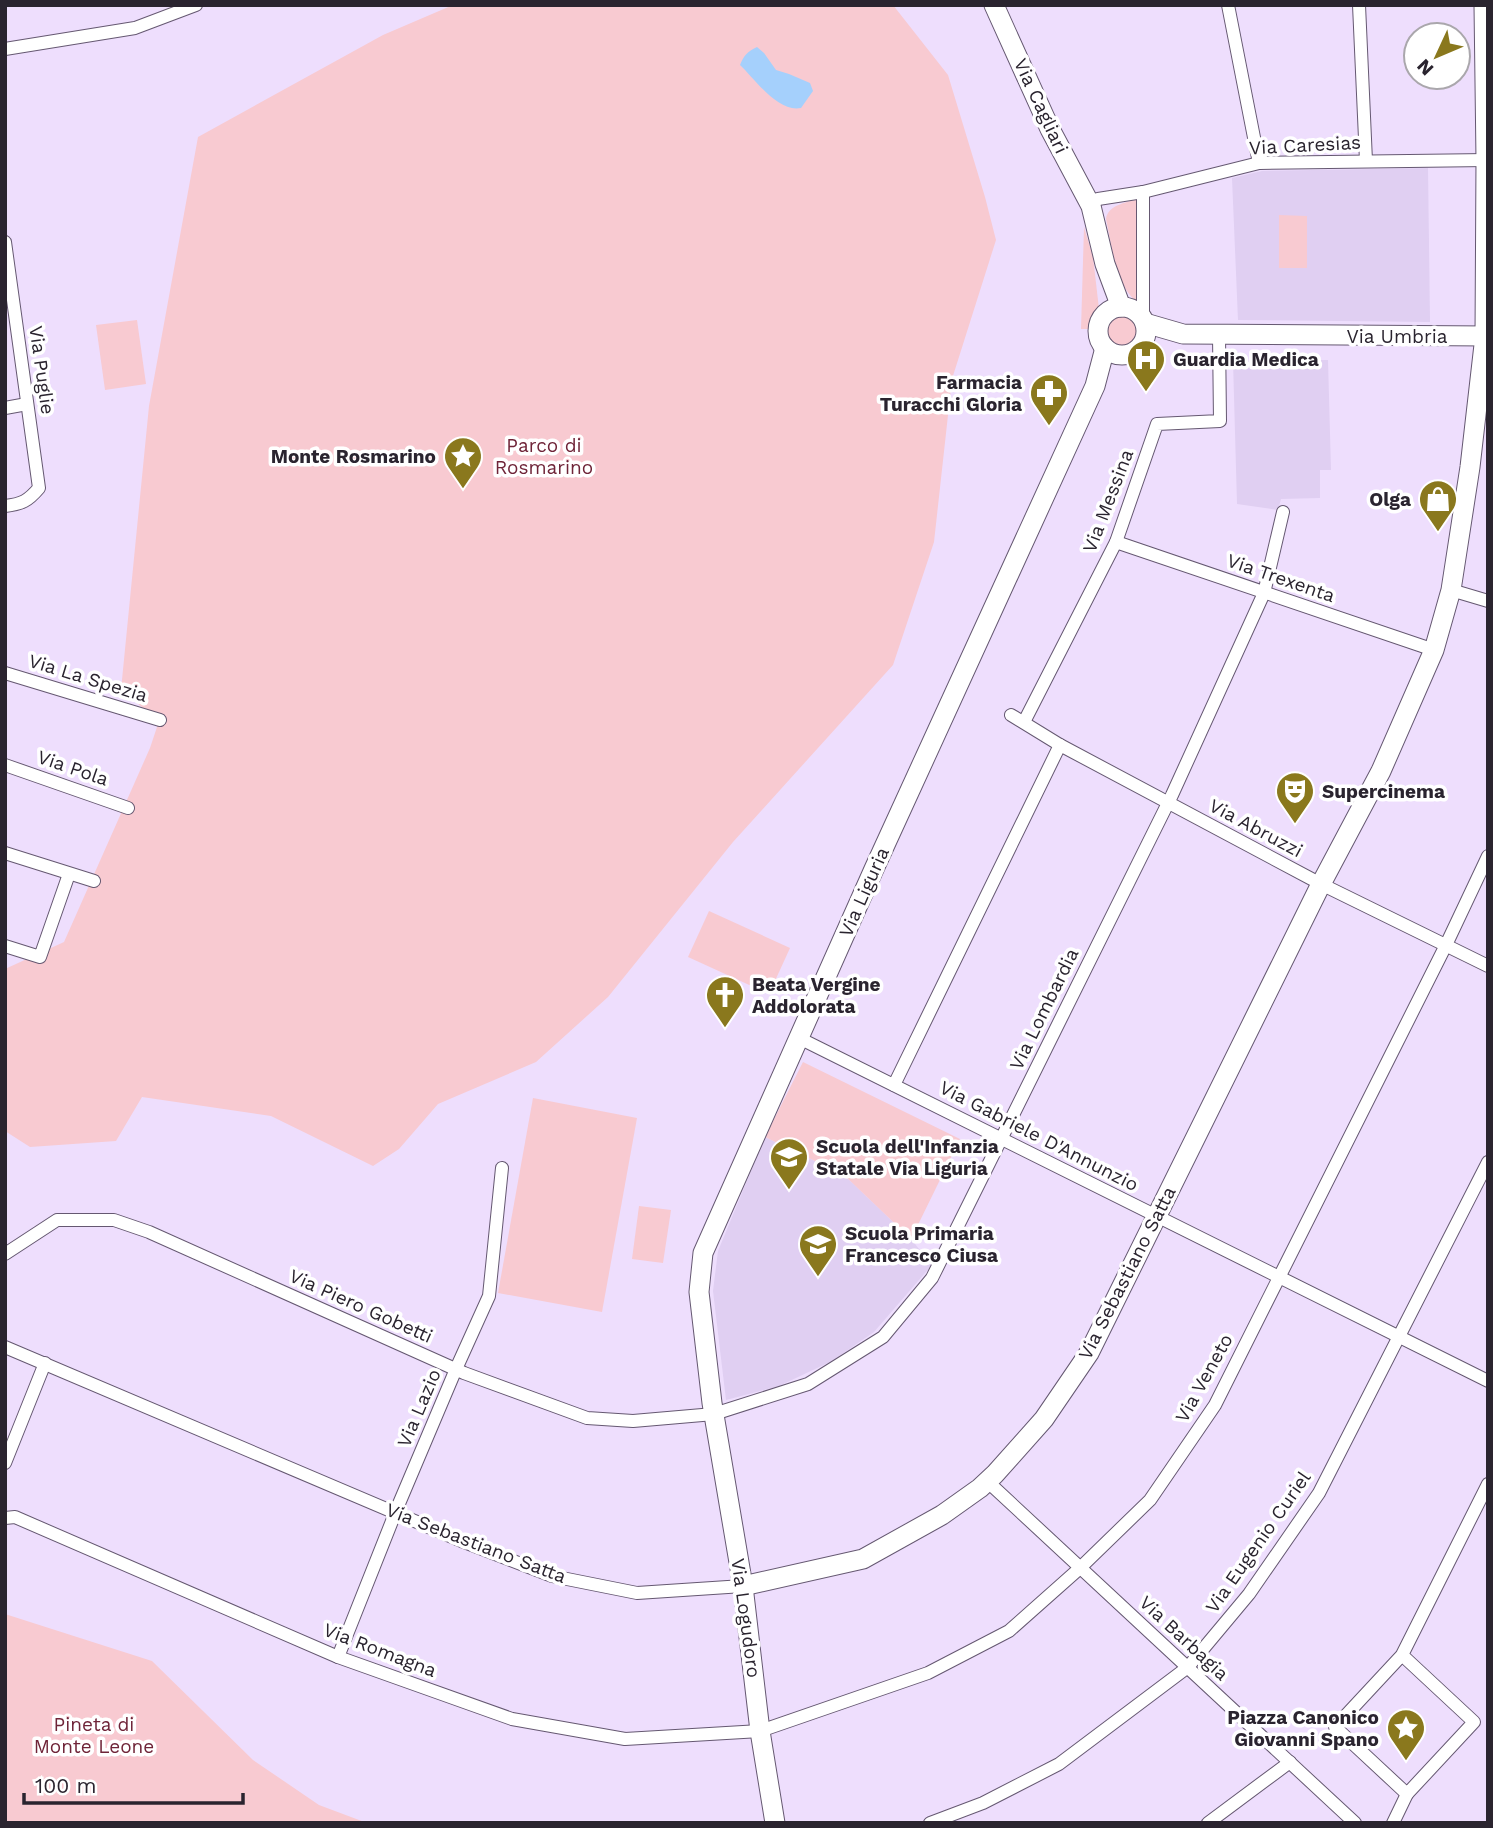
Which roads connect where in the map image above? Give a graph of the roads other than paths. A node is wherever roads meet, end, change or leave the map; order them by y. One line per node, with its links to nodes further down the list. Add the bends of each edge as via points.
1 (158, 5): 7 (street)
2 (196, 5): 7 (street)
3 (994, 5): 13 (street, Via Cagliari)
4 (1228, 5): 11 (street)
5 (1359, 5): 10 (street)
6 (1484, 5): 9 (street, Via Sebastiano Satta)
7 (164, 18): 8 (street, via 135,28)
8 (5, 49)
9 (1487, 160): 10 (street, Via Caresias); 20 (street, Via Sebastiano Satta)
10 (1366, 161): 11 (street, Via Caresias)
11 (1259, 163): 12 (street, Via Caresias)
12 (1143, 192): 13 (street, Via Caresias, via 1098,200); 17 (street)
13 (1091, 206): 15 (street, Via Cagliari)
14 (5, 242): 16 (street, Via Puglie)
15 (1112, 311): 17 (street, via 1129,308); 21 (street, via 1099,324 1100,341)
16 (10, 316): 22 (street, Via Puglie)
17 (1144, 321): 18 (street, Via Umbria); 21 (street, via 1145,339)
18 (1183, 334): 19 (street, Via Umbria); 21 (street, Via Umbria)
19 (1219, 335): 20 (street, Via Umbria); 26 (street, Via Messina, via 1220,421 1157,424)
20 (1486, 336): 27 (street, Via Sebastiano Satta)
21 (1121, 351): 47 (street, Via Liguria, via 1095,386)
22 (27, 404): 23 (street); 24 (street, Via Puglie, via 38,488 29,500)
23 (5, 408)
24 (5, 506)
25 (1283, 512): 28 (street, Via Lombardia)
26 (1116, 542): 28 (street, Via Trexenta); 34 (street, Via Messina)
27 (1451, 590): 29 (street); 30 (street, Via Sebastiano Satta)
28 (1264, 593): 30 (street, Via Trexenta); 37 (street, Via Lombardia)
29 (1488, 601)
30 (1434, 650): 43 (street, Via Sebastiano Satta, via 1381,771)
31 (5, 673): 33 (street, Via La Spezia)
32 (1011, 715): 34 (street, Via Abruzzi)
33 (160, 720)
34 (1024, 722): 35 (street, Via Abruzzi)
35 (1060, 745): 37 (street, Via Abruzzi); 48 (street)
36 (5, 765): 38 (street, Via Pola)
37 (1168, 803): 43 (street, Via Abruzzi); 49 (street, Via Lombardia)
38 (128, 808)
39 (5, 853): 41 (street)
40 (1488, 856): 44 (street, Via Veneto)
41 (69, 874): 42 (street); 45 (street, via 40,957)
42 (93, 881)
43 (1321, 884): 44 (street, Via Abruzzi); 52 (street, Via Sebastiano Satta)
44 (1446, 945): 46 (street, Via Abruzzi); 54 (street, Via Veneto)
45 (5, 946)
46 (1488, 966)
47 (799, 1038): 48 (street, Via Gabriele D'Annunzio); 60 (street, Via Liguria, via 703,1253 699,1292)
48 (894, 1085): 49 (street, Via Gabriele D'Annunzio)
49 (1002, 1139): 52 (street, Via Gabriele D'Annunzio); 60 (street, Via Lombardia, via 932,1278 883,1337 808,1384)
50 (1488, 1162): 55 (street, Via Eugenio Curiel)
51 (502, 1168): 58 (street, Via Lazio, via 489,1296)
52 (1157, 1216): 54 (street, Via Gabriele D'Annunzio); 62 (street, Via Sebastiano Satta, via 1089,1353 1044,1419)
53 (5, 1254): 58 (street, Via Piero Gobetti, via 57,1220 114,1220)
54 (1279, 1276): 55 (street, Via Gabriele D'Annunzio); 66 (street, Via Veneto, via 1215,1405 1150,1500)
55 (1399, 1336): 59 (street, Via Gabriele D'Annunzio); 70 (street, Via Eugenio Curiel, via 1319,1493 1249,1594)
56 (5, 1347): 57 (street, Via Sebastiano Satta)
57 (44, 1363): 61 (street); 64 (street, Via Sebastiano Satta)
58 (456, 1369): 60 (street, Via Piero Gobetti, via 587,1418 633,1421); 64 (street, Via Lazio)
59 (1488, 1381)
60 (714, 1414): 67 (street, Via Logudoro)
61 (5, 1463)
62 (987, 1481): 66 (street, Via Barbagia); 67 (street, Via Sebastiano Satta, via 942,1515 863,1559)
63 (1488, 1484): 68 (street)
64 (396, 1512): 67 (street, Via Sebastiano Satta, via 552,1576 637,1593); 69 (street, Via Lazio)
65 (5, 1518): 69 (street, Via Romagna, via 27,1522)
66 (1080, 1569): 70 (street, Via Barbagia); 71 (street, Via Veneto, via 1009,1631 928,1673)
67 (743, 1586): 71 (street, Via Logudoro)
68 (1402, 1655): 73 (street, via 1335,1727); 73 (street, via 1474,1722)
69 (338, 1657): 71 (street, Via Romagna, via 512,1719 625,1739)
70 (1188, 1667): 72 (street, Via Barbagia); 75 (street, Via Eugenio Curiel, via 1059,1763 983,1803)
71 (760, 1731): 74 (street, Via Logudoro)
72 (1290, 1762): 76 (street); 77 (street, Via Barbagia)
73 (1407, 1794): 78 (street)
74 (775, 1823)
75 (930, 1823)
76 (1208, 1823)
77 (1355, 1823)
78 (1393, 1823)

